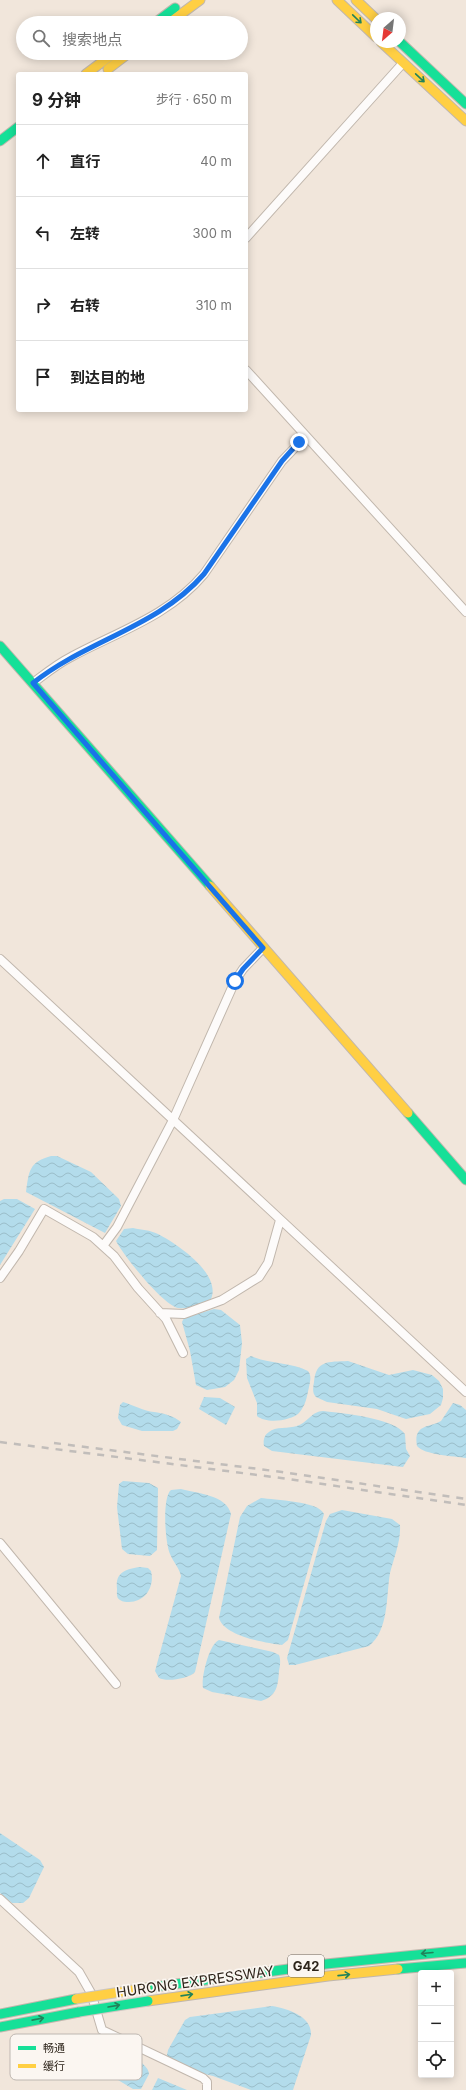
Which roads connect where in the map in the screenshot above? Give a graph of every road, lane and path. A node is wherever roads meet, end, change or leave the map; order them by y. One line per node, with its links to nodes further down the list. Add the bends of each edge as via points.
1 (186, 0): 6 (main road)
2 (200, 0): 7 (main road)
3 (338, 0): 8 (main road, one-way to 8)
4 (356, 0): 5 (main road)
5 (370, 13)
6 (164, 16)
7 (178, 16)
8 (370, 31)
9 (387, 48): 13 (main road)
10 (406, 48): 16 (main road)
11 (105, 60): 14 (main road)
12 (120, 60): 15 (main road)
13 (403, 63): 17 (main road, one-way to 17); 21 (street)
14 (89, 72)
15 (104, 72)
16 (466, 104)
17 (466, 122)
18 (16, 129): 20 (main road)
19 (16, 139): 20 (main road)
20 (3, 145)
21 (248, 236)
22 (248, 372): 23 (street)
23 (306, 436): 24 (street); 26 (street, via 282,461 204,574 190,589 158,613 53,667)
24 (466, 612)
25 (0, 646): 26 (main road)
26 (33, 683): 27 (main road)
27 (263, 948): 29 (street, via 235,981); 30 (main road)
28 (0, 959): 29 (street)
29 (173, 1120): 31 (street); 32 (street, via 117,1227)
30 (466, 1180)
31 (280, 1220): 34 (street, via 268,1263 259,1277 222,1300 184,1314); 36 (street)
32 (103, 1246): 33 (street, via 84,1231 44,1209); 34 (street)
33 (0, 1278)
34 (160, 1313): 35 (street, via 166,1319)
35 (183, 1353)
36 (466, 1392)
37 (0, 1544): 38 (street)
38 (116, 1684)
39 (0, 1899): 44 (street, via 79,1972 91,1993 102,2030)
40 (466, 1950): 42 (main road, HURONG EXPRESSWAY / G42, one-way to 42, bridge, via 326,1964 146,1988)
41 (466, 1963): 43 (main road, HURONG EXPRESSWAY / G42, one-way to 41, bridge, via 148,2001 328,1976)
42 (0, 2014)
43 (0, 2027)
44 (110, 2034)
45 (142, 2049): 46 (street, via 203,2078 207,2082)
46 (208, 2090)

